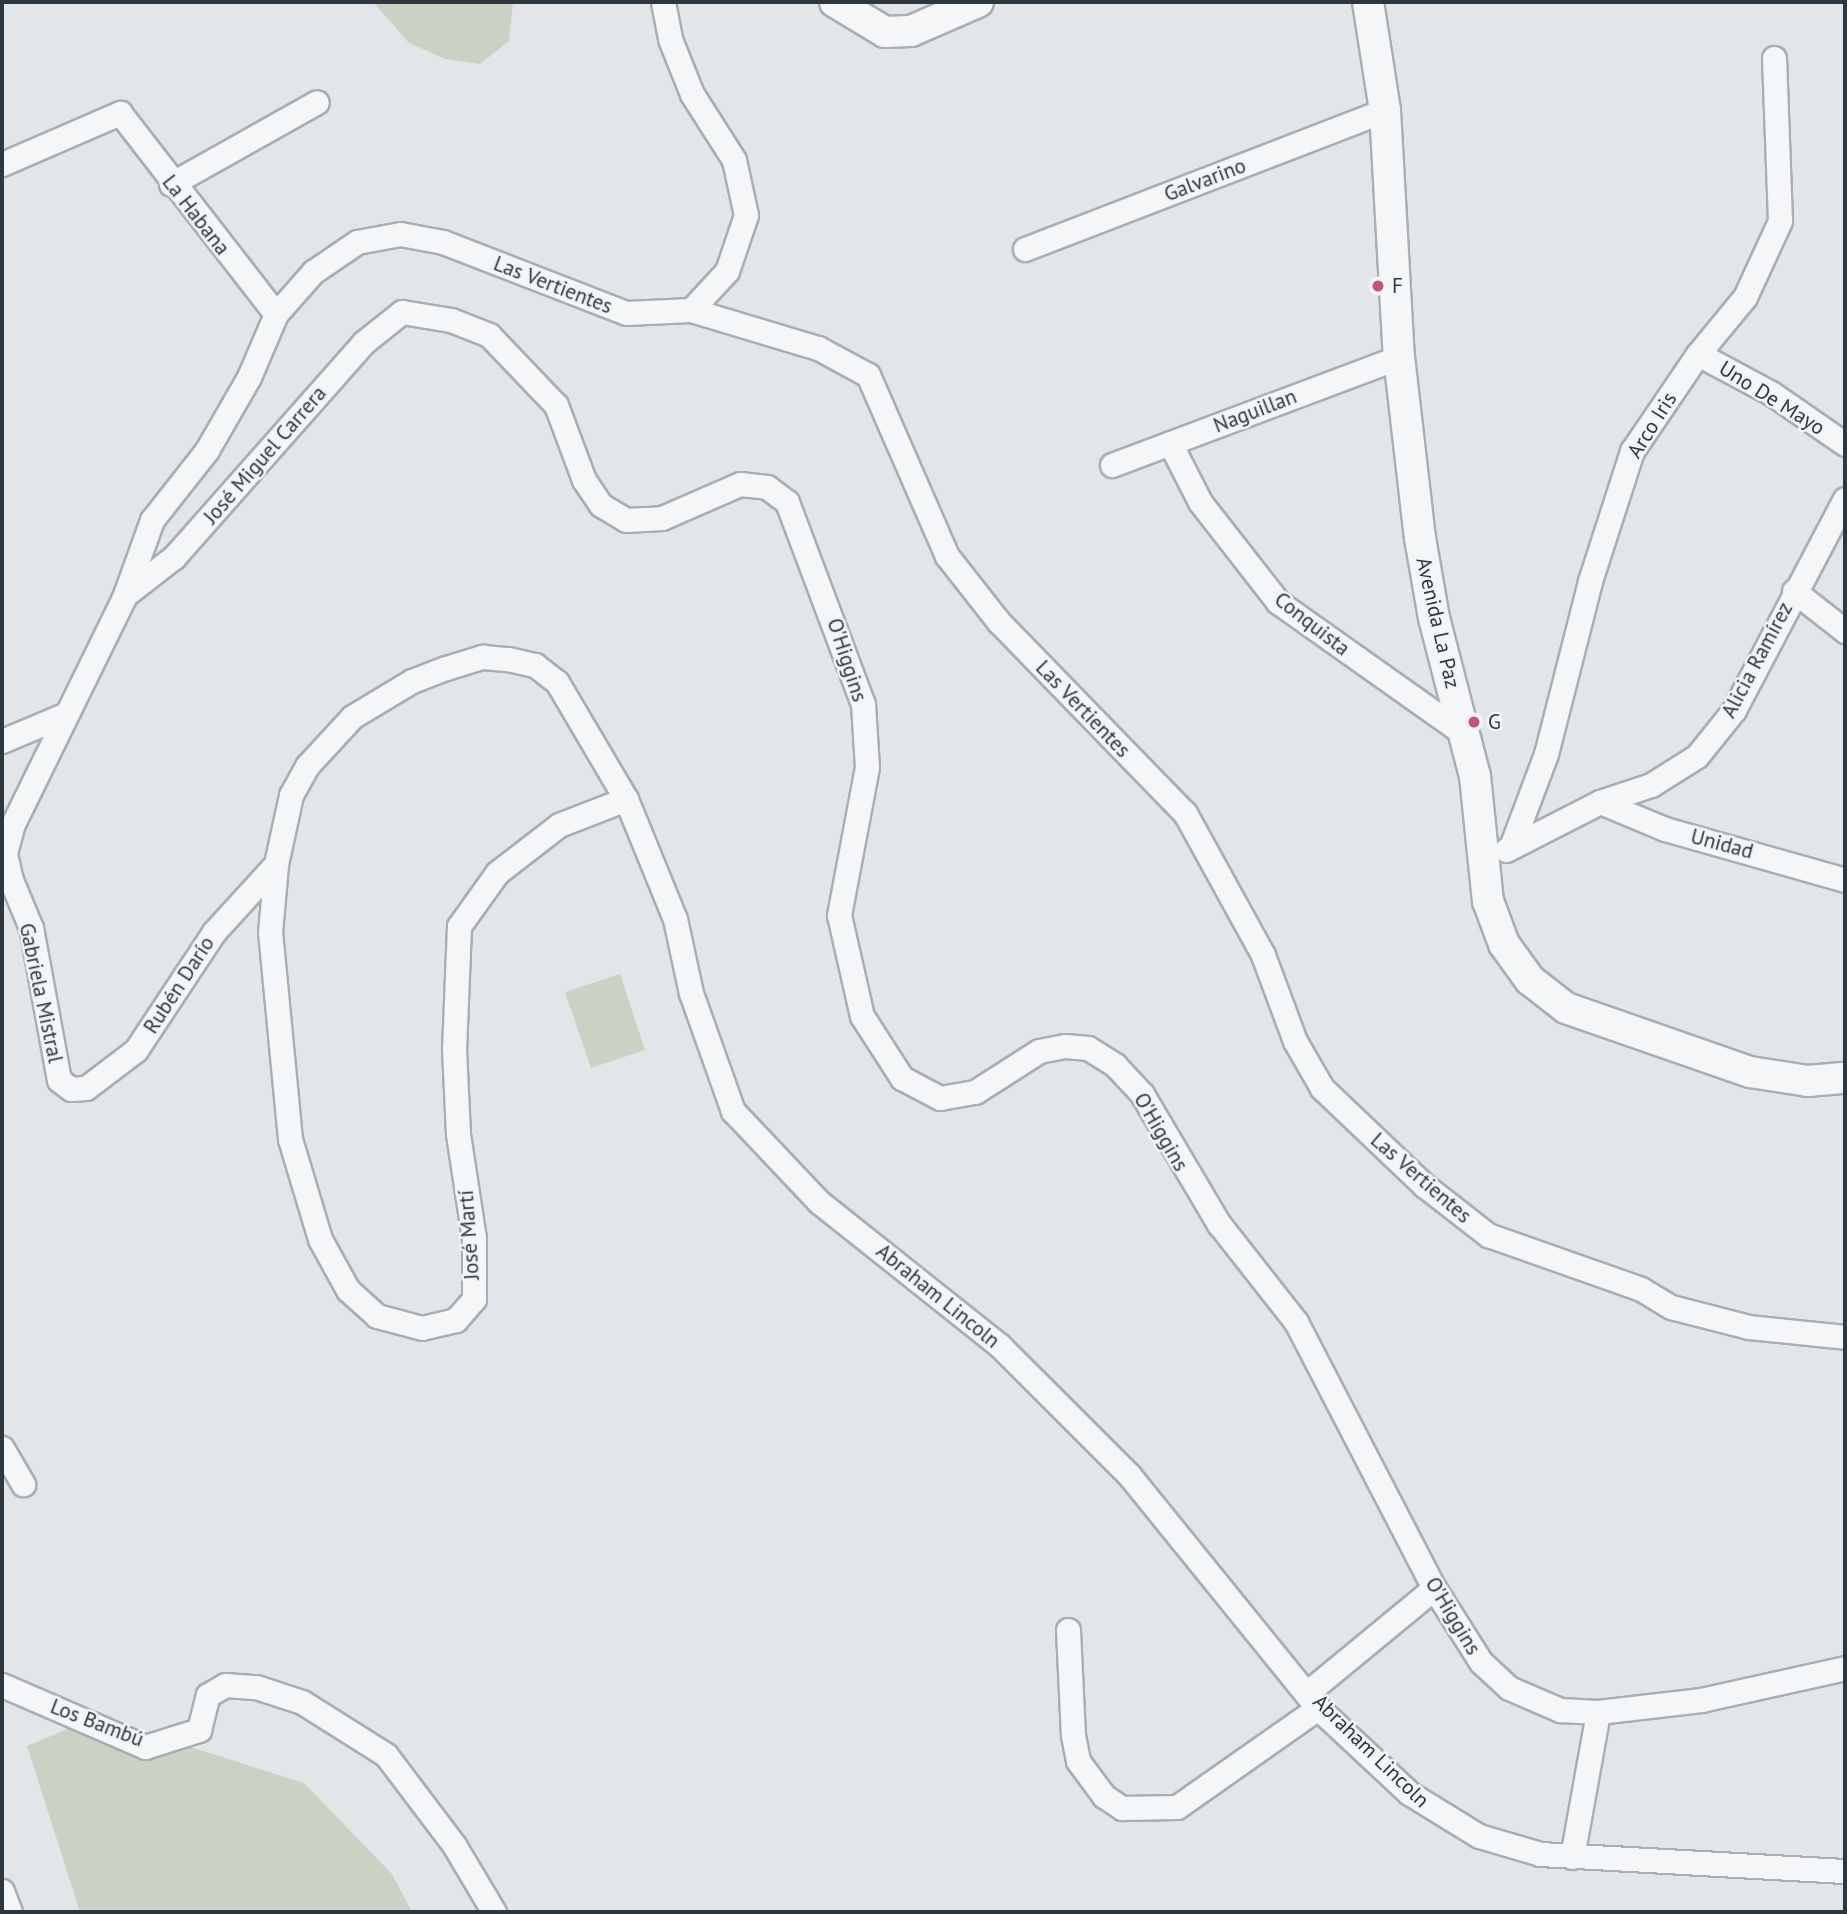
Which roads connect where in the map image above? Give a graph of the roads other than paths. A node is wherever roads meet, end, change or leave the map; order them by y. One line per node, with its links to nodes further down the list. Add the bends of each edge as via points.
1 (663, 2): 11 (street, via 670,39 692,94 734,160 746,215 727,271)
2 (978, 2): 4 (street, via 911,32 885,32)
3 (1368, 2): 7 (street, Avenida La Paz)
4 (850, 6)
5 (1774, 58): 14 (street, Arco Iris, via 1780,220 1745,297)
6 (317, 102): 9 (street)
7 (1385, 110): 10 (street, Galvarino); 15 (street, Avenida La Paz)
8 (2, 164): 9 (street, La Habana, via 120,113)
9 (171, 184): 13 (street, La Habana)
10 (1025, 249)
11 (691, 310): 13 (street, Las Vertientes, via 626,313 443,242 400,234 357,242 313,272); 35 (street, Las Vertientes, via 818,348 868,375 947,556 999,622 1185,813 1263,955 1295,1041 1322,1088 1425,1186 1488,1235 1641,1289 1671,1307 1749,1327)
12 (402, 312): 21 (street, José Miguel Carrera, via 363,343 174,557); 38 (street, O'Higgins, via 451,320 489,335 556,405 584,480 601,505 626,520 662,517 740,484 767,487 787,502 863,704 867,767 839,915 862,1016 902,1078 940,1098 975,1092 1039,1051 1065,1046 1088,1048 1115,1065 1142,1094 1219,1224 1296,1322)
13 (276, 314): 21 (street, José Miguel Carrera, via 249,377 207,450 152,520)
14 (1698, 354): 17 (street, Uno De Mayo, via 1771,393); 28 (street, Arco Iris, via 1632,451 1590,580 1546,754)
15 (1399, 356): 16 (street, Naguillan); 24 (street, Avenida La Paz, via 1434,618)
16 (1170, 443): 18 (street, Naguillan); 24 (street, Conquista, via 1200,502 1278,602)
17 (1845, 444)
18 (1112, 465)
19 (1845, 499): 20 (street, Alicia Ramírez)
20 (1794, 591): 22 (street); 27 (street, Alicia Ramírez, via 1734,710 1697,756 1651,785)
21 (125, 595): 23 (street, José Miguel Carrera)
22 (1845, 631)
23 (64, 715): 25 (street); 29 (street, José Miguel Carrera, via 12,826)
24 (1466, 735): 30 (street, Avenida La Paz)
25 (2, 741)
26 (626, 799): 31 (street, Abraham Lincoln, via 557,682 535,665 483,657 412,681 352,717 329,740 291,794); 31 (street, José Martí, via 559,825 497,873 459,926 453,983 454,1049 458,1134 474,1238 474,1299 456,1320 422,1328 377,1316 348,1290 320,1239 290,1139 270,933); 42 (street, Abraham Lincoln, via 675,919 691,993 733,1111 819,1202 999,1345 1129,1475)
27 (1600, 802): 28 (street, Alicia Ramírez); 32 (street, Unidad, via 1665,829)
28 (1511, 847): 30 (street, Alicia Ramírez)
29 (5, 853): 34 (street, Gabriela Mistral, via 10,880 31,928 59,1080)
30 (1484, 861): 33 (street, Avenida La Paz, via 1488,901 1504,944 1530,980 1566,1009 1750,1072 1808,1081)
31 (276, 864): 34 (street, Rubén Darío, via 214,932 136,1050 86,1088)
32 (1845, 880)
33 (1845, 1079)
34 (71, 1088)
35 (1845, 1337)
36 (2, 1448): 37 (street)
37 (23, 1484)
38 (1434, 1588): 42 (street); 43 (street, O'Higgins, via 1481,1662 1509,1688 1560,1710)
39 (1068, 1630): 42 (street, via 1073,1735 1079,1761 1104,1796 1122,1808 1177,1807)
40 (1845, 1668): 43 (street, O'Higgins, via 1701,1700)
41 (2, 1685): 48 (street, Los Bambú, via 145,1747 199,1730 208,1695 225,1685 256,1687 302,1702 386,1755 454,1845)
42 (1313, 1700): 44 (street, Abraham Lincoln, via 1409,1793 1450,1822 1509,1847)
43 (1598, 1712): 44 (street)
44 (1572, 1857): 45 (street, Abraham Lincoln)
45 (1845, 1871)
46 (2, 1891): 47 (street)
47 (10, 1912)
48 (494, 1912)

